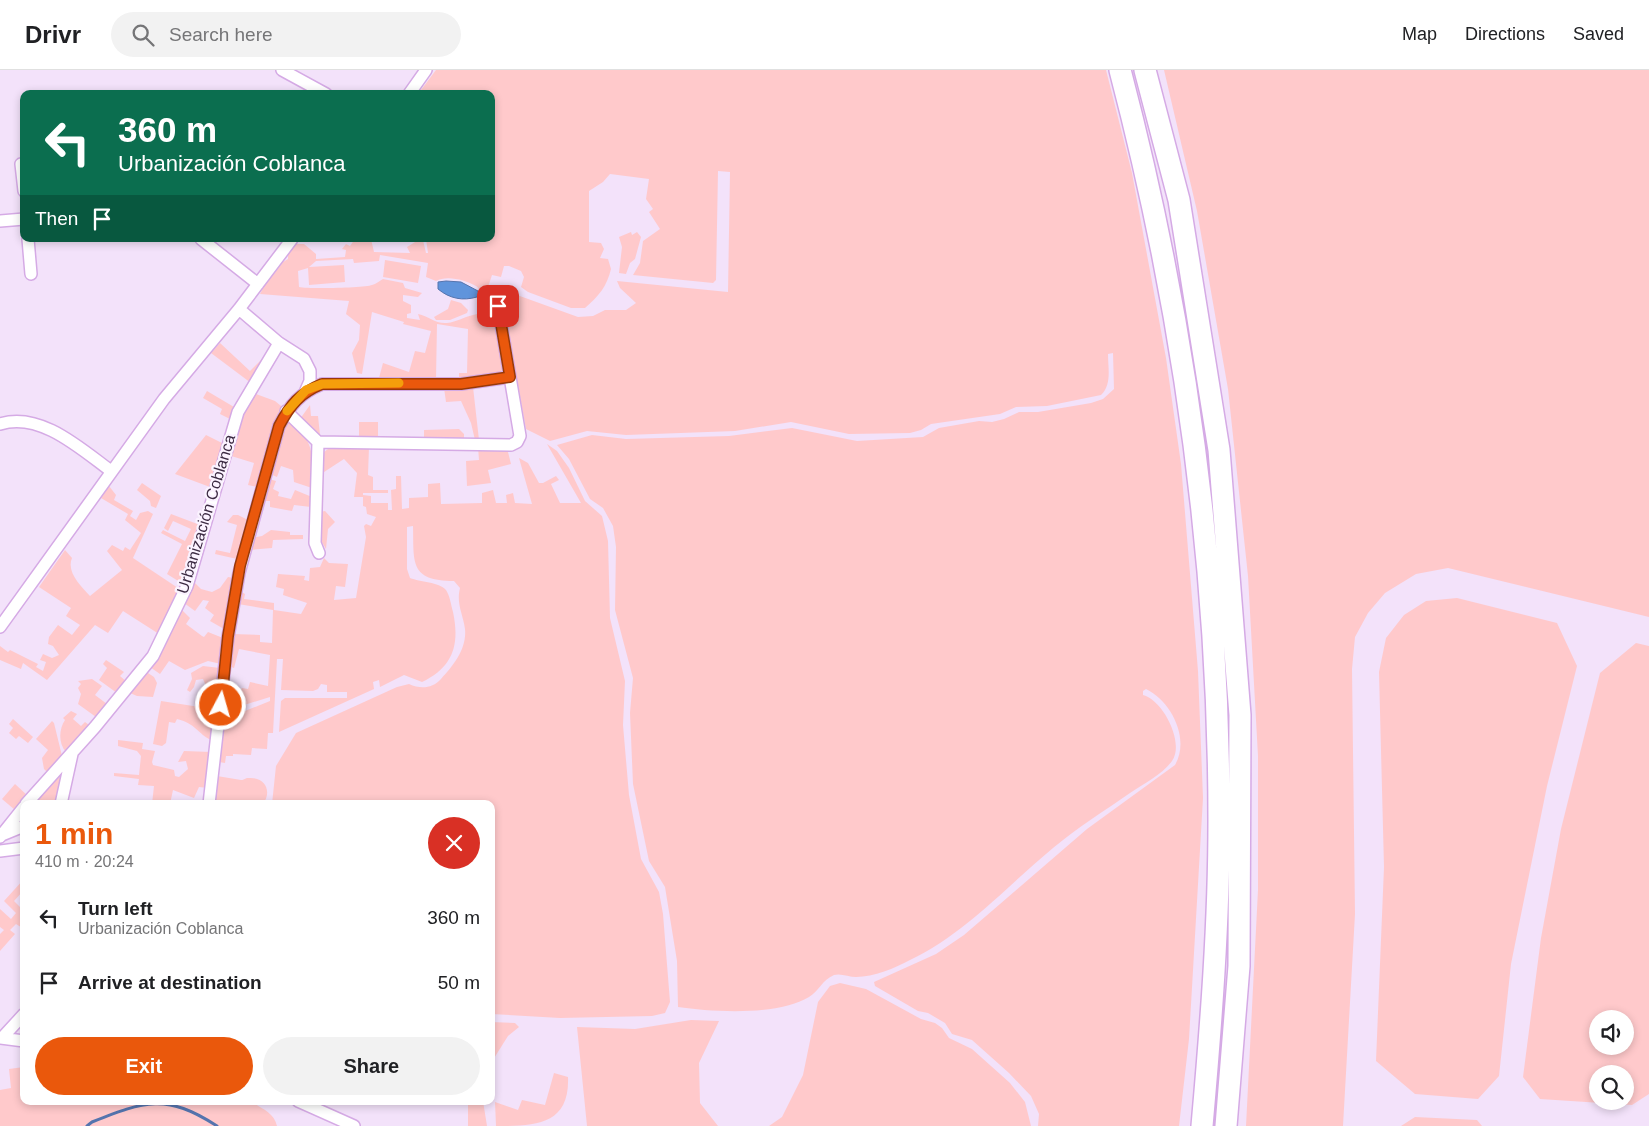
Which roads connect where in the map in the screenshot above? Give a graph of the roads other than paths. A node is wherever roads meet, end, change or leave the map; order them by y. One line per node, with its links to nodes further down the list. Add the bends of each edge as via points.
1 (282, 70): 5 (street)
2 (426, 70): 6 (street)
3 (1120, 70): 40 (highway, via 1136,130 1172,304 1198,477 1210,602 1217,707 1219,823 1213,993)
4 (1145, 70): 38 (highway, via 1179,200 1219,450 1240,715 1239,966)
5 (319, 90)
6 (411, 90)
7 (20, 219): 8 (street)
8 (0, 221)
9 (28, 242): 12 (street)
10 (205, 242): 13 (street)
11 (290, 242): 13 (street)
12 (31, 274)
13 (258, 284): 15 (street)
14 (498, 306): 17 (street)
15 (239, 309): 16 (street); 22 (street, via 176,384)
16 (278, 343): 18 (street, via 304,359 310,371); 25 (street, Urbanización Coblanca, via 238,412 187,586 153,656)
17 (510, 377): 18 (street, via 461,384 329,384); 21 (street, via 520,436 517,442)
18 (306, 390): 19 (street)
19 (286, 411): 21 (street); 28 (street, via 279,426 239,573 228,636)
20 (0, 424): 22 (street, via 11,420 38,424 70,442)
21 (318, 442): 23 (street, via 316,543)
22 (111, 472): 24 (street)
23 (319, 553)
24 (0, 627)
25 (72, 752): 26 (street, Urbanización Coblanca); 27 (street, Urbanización Coblanca)
26 (29, 800)
27 (62, 800)
28 (210, 800)
29 (20, 811): 31 (street, Urbanización Coblanca)
30 (20, 828): 31 (street, Urbanización Coblanca)
31 (1, 836)
32 (20, 848): 33 (street)
33 (0, 851)
34 (20, 1018): 35 (street)
35 (1, 1038): 36 (street)
36 (20, 1040)
37 (307, 1105): 39 (street)
38 (1227, 1116): 41 (highway)
39 (354, 1126)
40 (1202, 1126)
41 (1234, 1126)

